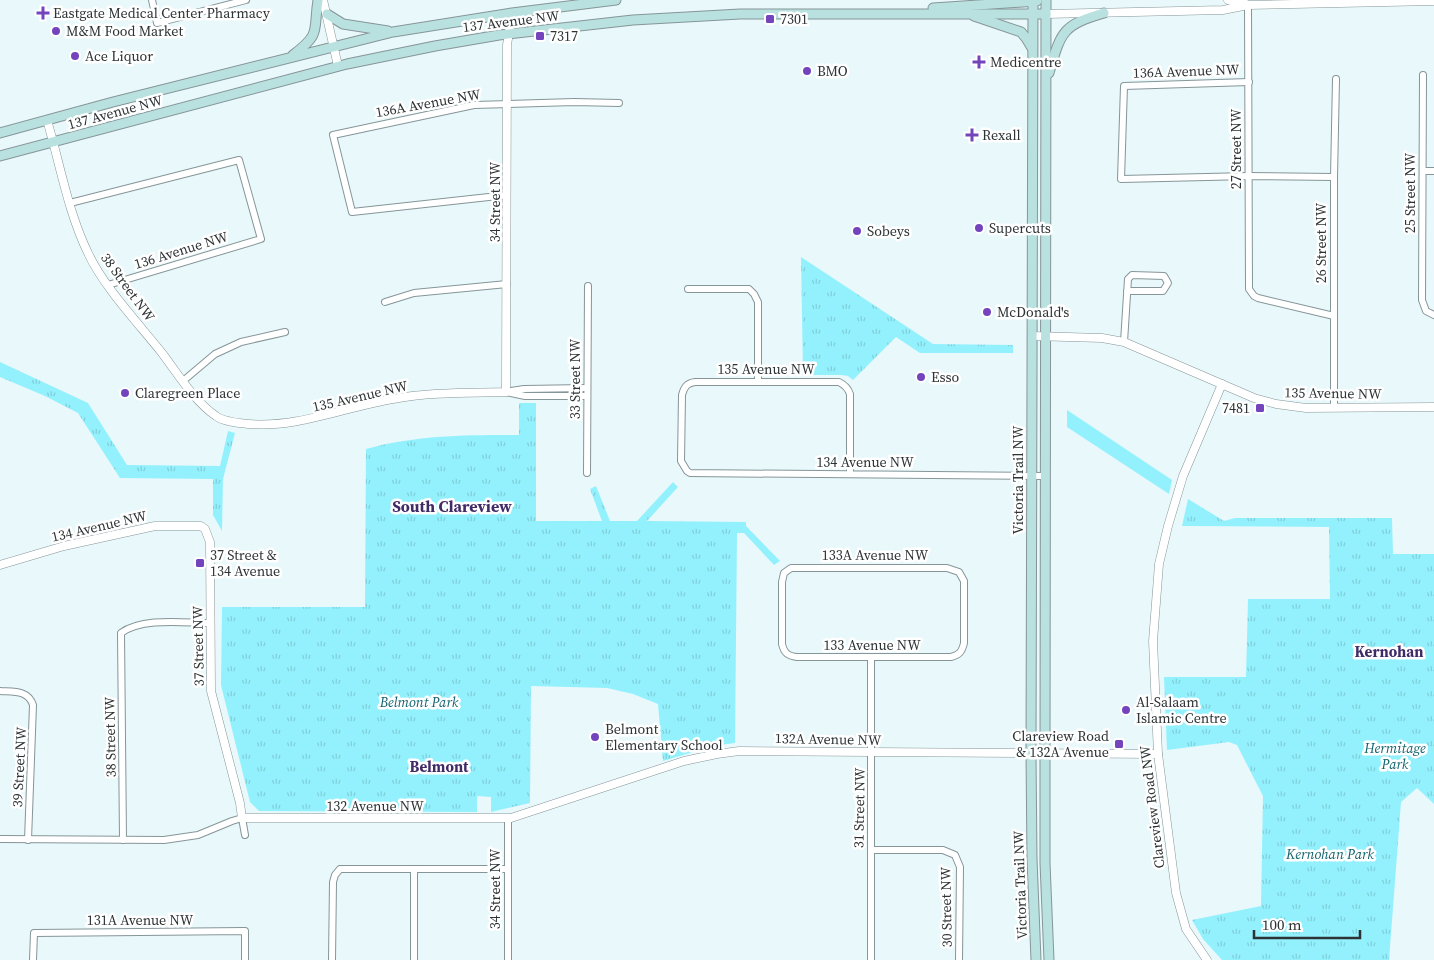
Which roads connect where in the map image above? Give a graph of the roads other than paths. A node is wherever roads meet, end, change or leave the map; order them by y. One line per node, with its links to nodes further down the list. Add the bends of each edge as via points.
1 (152, 0): 2 (street, via 157,23)
2 (246, 0)
3 (318, 0): 22 (main road, via 313,37)
4 (324, 0): 15 (street)
5 (616, 0): 11 (main road, 137 Avenue NW)
6 (1046, 0): 17 (main road, Victoria Trail NW)
7 (1228, 0): 10 (street, 137 Avenue NW)
8 (1035, 1): 12 (main road); 16 (main road, Victoria Trail NW)
9 (1434, 1): 10 (street, 137 Avenue NW)
10 (1248, 4): 14 (street, 137 Avenue NW, via 1223,10); 26 (street, 27 Street NW)
11 (512, 13): 18 (main road, 137 Avenue NW); 19 (street, 34 Street NW)
12 (880, 13): 13 (main road, 137 Avenue NW); 19 (main road, 137 Avenue NW, via 712,15 633,20)
13 (964, 13): 16 (main road, 137 Avenue NW); 21 (main road, via 1021,32)
14 (1104, 13): 17 (street, 137 Avenue NW); 27 (main road, via 1080,20 1063,33)
15 (326, 14): 18 (main road, via 343,24); 20 (street)
16 (1033, 14): 17 (main road, 137 Avenue NW); 21 (main road, Victoria Trail NW)
17 (1046, 14): 27 (main road, Victoria Trail NW)
18 (393, 32): 20 (main road, 137 Avenue NW)
19 (508, 35): 23 (main road, 137 Avenue NW); 29 (street, 34 Street NW)
20 (334, 48): 22 (main road, 137 Avenue NW); 23 (street)
21 (1033, 50): 49 (main road, Victoria Trail NW)
22 (289, 59): 30 (main road, 137 Avenue NW)
23 (338, 66): 32 (main road, 137 Avenue NW)
24 (1423, 75): 34 (street, 25 Street NW)
25 (1336, 79): 37 (street, 26 Street NW)
26 (1249, 82): 36 (street, 27 Street NW); 36 (street, 136A Avenue NW, via 1124,86 1121,179)
27 (1046, 83): 50 (main road, Victoria Trail NW)
28 (618, 103): 29 (street, 136A Avenue NW)
29 (508, 104): 38 (street, 34 Street NW); 38 (street, 136A Avenue NW, via 474,105 333,134 352,212)
30 (47, 120): 31 (main road, 137 Avenue NW); 32 (street, 38 Street NW)
31 (0, 133)
32 (54, 142): 33 (main road, 137 Avenue NW); 39 (street, 38 Street NW)
33 (0, 156)
34 (1423, 171): 35 (street); 46 (street, 25 Street NW, via 1422,300 1426,311)
35 (1434, 171)
36 (1249, 176): 37 (street); 47 (street, 27 Street NW, via 1250,292 1258,298)
37 (1334, 177): 47 (street, 26 Street NW)
38 (507, 195): 40 (street, 34 Street NW)
39 (70, 203): 41 (street, 38 Street NW, via 89,255); 41 (street, 136 Avenue NW, via 240,160 262,239)
40 (507, 284): 45 (street, via 414,293); 56 (street, 34 Street NW)
41 (108, 285): 52 (street, 38 Street NW)
42 (588, 286): 55 (street, 33 Street NW)
43 (688, 289): 53 (street, via 742,288 752,291 758,302)
44 (1127, 291): 44 (street, via 1128,279 1132,275 1164,276 1168,283 1163,291); 51 (street)
45 (385, 302)
46 (1434, 315)
47 (1334, 316): 58 (street, 26 Street NW)
48 (284, 332): 52 (street, via 241,342 215,354)
49 (1032, 336): 50 (street, 135 Avenue NW); 64 (main road, Victoria Trail NW)
50 (1046, 337): 51 (street, 135 Avenue NW, via 1102,338); 65 (main road, Victoria Trail NW)
51 (1124, 342): 54 (street, 135 Avenue NW)
52 (183, 381): 60 (street, 38 Street NW, via 218,418)
53 (758, 382): 61 (street, 135 Avenue NW, via 695,382 686,385 682,395 682,462); 63 (street, 135 Avenue NW, via 839,382 846,386 850,394)
54 (1222, 384): 58 (street, 135 Avenue NW, via 1276,404); 76 (street, Clareview Road NW, via 1178,490 1159,564 1153,641)
55 (587, 388): 56 (street, 135 Avenue NW); 57 (street, 33 Street NW)
56 (506, 392): 57 (street, 135 Avenue NW, via 525,396); 60 (street, 135 Avenue NW, via 428,394 392,399 307,420 275,425)
57 (587, 396): 62 (street, 33 Street NW)
58 (1334, 407): 59 (street, 135 Avenue NW)
59 (1434, 407)
60 (249, 424)
61 (687, 471): 63 (street, 134 Avenue NW, via 698,474)
62 (587, 473)
63 (850, 474): 64 (street, 134 Avenue NW)
64 (1032, 476): 65 (street, 134 Avenue NW); 74 (main road, Victoria Trail NW)
65 (1045, 476): 75 (main road, Victoria Trail NW)
66 (205, 529): 67 (street, 134 Avenue NW, via 201,526 155,526 64,546); 68 (street, 37 Street NW, via 210,542)
67 (0, 565)
68 (210, 623): 77 (street, 37 Street NW, via 211,691); 82 (street, 38 Street NW, via 143,623 121,633)
69 (785, 653): 70 (street, 133A Avenue NW, via 782,592 787,570 947,568 961,573 964,581 964,644); 71 (street, 133 Avenue NW, via 797,657)
70 (959, 654): 71 (street, 133 Avenue NW, via 951,657)
71 (871, 657): 73 (street, 31 Street NW)
72 (0, 691): 81 (street, 39 Street NW, via 18,692 30,697 34,710)
73 (872, 752): 74 (street, 132A Avenue NW); 78 (street, 132A Avenue NW, via 748,751 716,754); 83 (street, 31 Street NW)
74 (1031, 754): 75 (street, 132A Avenue NW); 93 (main road, Victoria Trail NW)
75 (1045, 754): 76 (street, 132A Avenue NW); 94 (main road, Victoria Trail NW)
76 (1158, 754): 95 (street, Clareview Road NW, via 1178,906 1186,929)
77 (242, 818): 78 (street, 132 Avenue NW); 79 (street); 82 (street, 132 Avenue NW, via 190,837)
78 (508, 818): 85 (street, 34 Street NW)
79 (245, 835)
80 (0, 839): 81 (street, 132 Avenue NW)
81 (28, 840): 82 (street, 132 Avenue NW)
82 (124, 840)
83 (871, 850): 91 (street, 31 Street NW); 92 (street, 30 Street NW, via 943,850 956,854 960,867)
84 (414, 869): 85 (street); 88 (street, via 348,868 337,871 333,882); 89 (street)
85 (508, 869): 90 (street, 34 Street NW)
86 (33, 960): 87 (street, 131A Avenue NW, via 34,933 245,931)
87 (245, 960)
88 (332, 960)
89 (414, 960)
90 (508, 960)
91 (871, 960)
92 (959, 960)
93 (1036, 960)
94 (1049, 960)
95 (1207, 960)

